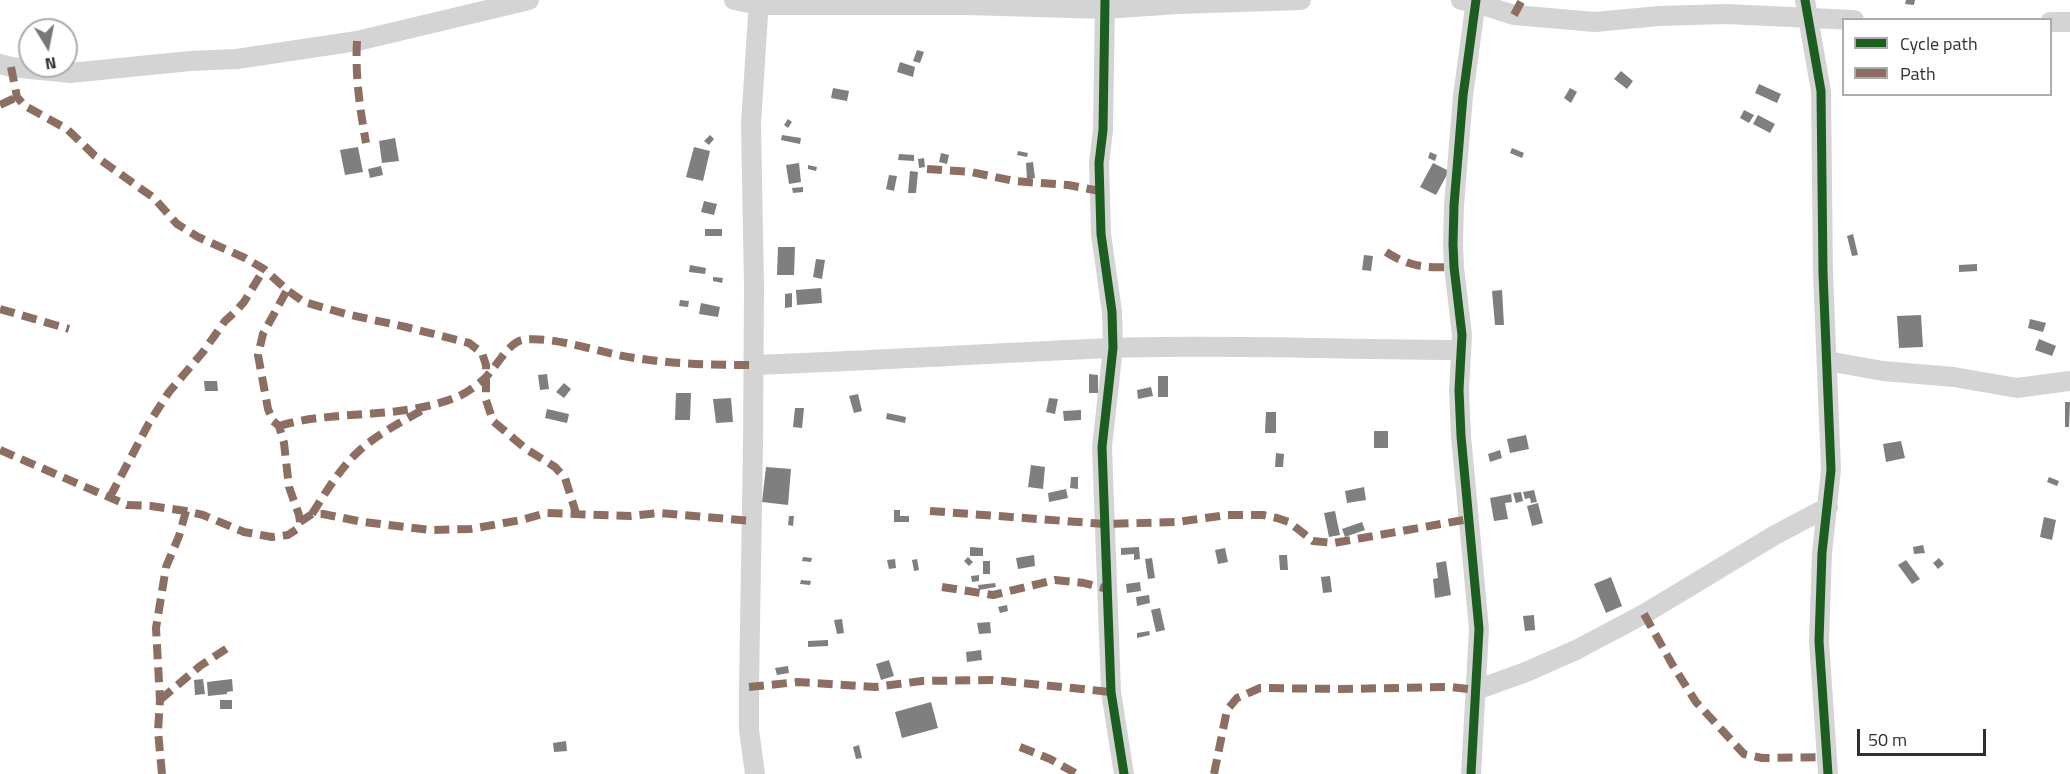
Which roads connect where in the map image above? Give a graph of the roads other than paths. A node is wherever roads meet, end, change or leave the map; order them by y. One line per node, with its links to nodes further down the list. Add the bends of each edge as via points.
1 (529, 0): 11 (street, via 357,41 237,59 70,73)
2 (734, 0): 5 (street)
3 (1301, 0): 6 (street)
4 (1471, 1): 7 (street, via 1514,15 1595,22); 13 (street, via 1454,205)
5 (759, 2): 6 (street); 15 (street, via 751,124)
6 (1105, 5): 12 (street, via 1099,163 1101,234)
7 (1806, 8): 8 (street); 14 (street, via 1821,91)
8 (1846, 18)
9 (2052, 22): 10 (street)
10 (2070, 22)
11 (0, 64)
12 (1113, 348): 13 (street); 15 (street); 20 (street, via 1102,447 1111,692)
13 (1461, 350): 18 (street, via 1461,436 1479,629)
14 (1827, 361): 16 (street, via 2017,388); 17 (street, via 1831,470)
15 (753, 365): 19 (street, via 749,730)
16 (2070, 381)
17 (1828, 507): 18 (street, via 1576,650); 22 (street, via 1819,641)
18 (1476, 690): 21 (street)
19 (755, 774)
20 (1124, 774)
21 (1471, 774)
22 (1828, 774)

